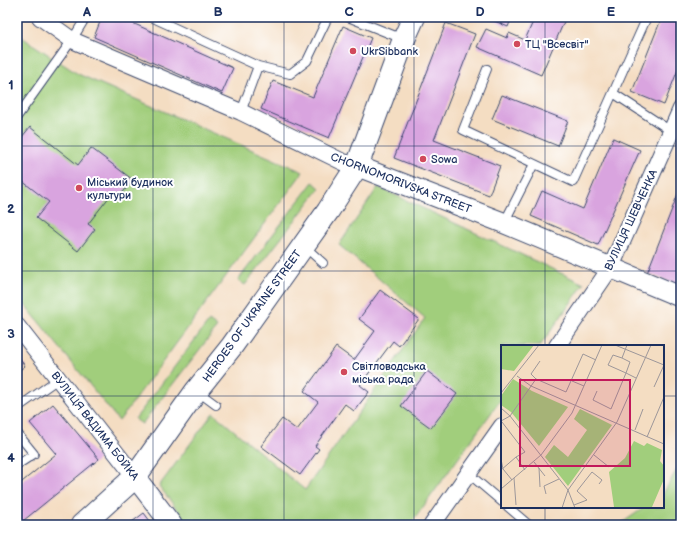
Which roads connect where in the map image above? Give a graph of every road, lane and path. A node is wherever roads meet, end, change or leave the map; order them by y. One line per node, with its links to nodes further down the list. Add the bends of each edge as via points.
1 (40, 17): 9 (street, CHORNOMORIVSKA STREET)
2 (86, 17): 9 (lane)
3 (151, 17): 10 (lane)
4 (328, 17): 10 (lane, via 307,61 290,74)
5 (348, 17): 8 (lane)
6 (414, 17): 8 (main road, HEROES OF UKRAINE STREET)
7 (647, 17): 12 (lane)
8 (404, 39): 18 (main road, HEROES OF UKRAINE STREET)
9 (72, 40): 14 (street, CHORNOMORIVSKA STREET); 15 (lane)
10 (258, 66): 14 (lane)
11 (488, 69): 17 (lane, via 463,130)
12 (613, 93): 16 (lane); 17 (lane, via 573,182)
13 (681, 109): 16 (street, ВУЛИЦЯ ШЕВЧЕНКА)
14 (241, 112): 18 (street, CHORNOMORIVSKA STREET, via 343,162)
15 (17, 117)
16 (671, 131): 22 (street, ВУЛИЦЯ ШЕВЧЕНКА)
17 (534, 164): 19 (lane)
18 (357, 166): 19 (street, CHORNOMORIVSKA STREET); 20 (main road, HEROES OF UKRAINE STREET)
19 (504, 223): 22 (street, CHORNOMORIVSKA STREET)
20 (303, 246): 21 (lane); 27 (main road, HEROES OF UKRAINE STREET, via 232,346)
21 (323, 263)
22 (611, 267): 23 (street, CHORNOMORIVSKA STREET); 25 (street, ВУЛИЦЯ ШЕВЧЕНКА)
23 (681, 297)
24 (17, 326): 26 (street, ВУЛИЦЯ ВАДИМА БОЙКА)
25 (558, 345)
26 (58, 379): 29 (lane); 34 (street, ВУЛИЦЯ ВАДИМА БОЙКА)
27 (196, 391): 28 (lane); 34 (main road, HEROES OF UKRAINE STREET)
28 (216, 405)
29 (17, 408)
30 (501, 427): 33 (street)
31 (17, 433): 32 (lane, via 34,454)
32 (17, 464)
33 (469, 474): 35 (lane); 39 (street)
34 (135, 477): 37 (main road, HEROES OF UKRAINE STREET); 38 (street, ВУЛИЦЯ ВАДИМА БОЙКА)
35 (501, 501)
36 (509, 508): 40 (lane)
37 (89, 523)
38 (172, 525)
39 (432, 525)
40 (529, 525)

